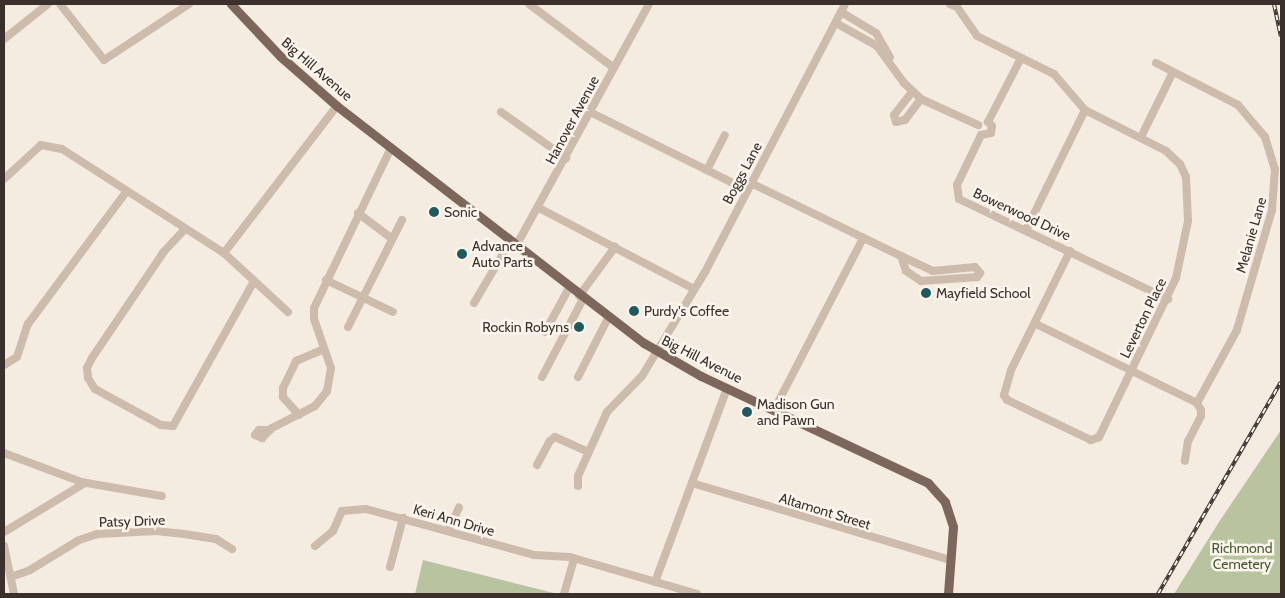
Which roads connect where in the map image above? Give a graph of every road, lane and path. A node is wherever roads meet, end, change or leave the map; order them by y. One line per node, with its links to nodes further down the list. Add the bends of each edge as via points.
1 (48, 4): 11 (street)
2 (60, 4): 3 (street, via 104,60)
3 (189, 4)
4 (231, 4): 19 (main road, Big Hill Avenue, via 280,56)
5 (529, 4): 15 (street)
6 (649, 4): 15 (street, Hanover Avenue)
7 (845, 4): 9 (street, Boggs Lane)
8 (950, 4): 12 (street, Leverton Place, via 957,7 977,36)
9 (841, 12): 10 (street, Boggs Lane); 14 (street, via 876,33)
10 (836, 23): 14 (street, via 874,43); 32 (street, Boggs Lane)
11 (4, 39)
12 (1021, 58): 20 (street, Leverton Place, via 1062,80); 23 (street)
13 (1156, 63): 16 (street, Melanie Lane)
14 (892, 64): 17 (street)
15 (614, 68): 22 (street, Hanover Avenue)
16 (1173, 72): 27 (street); 67 (street, Melanie Lane, via 1217,92 1250,116 1270,147 1276,180 1272,210 1237,330)
17 (912, 92): 18 (street); 18 (street, via 894,115 896,122 905,120)
18 (921, 99): 24 (street)
19 (337, 106): 28 (main road, Big Hill Avenue); 44 (street)
20 (1085, 110): 27 (street, Leverton Place); 38 (street)
21 (501, 112): 29 (street)
22 (590, 112): 29 (street, Hanover Avenue); 30 (street)
23 (988, 122): 24 (street); 26 (street, via 992,131 987,136)
24 (978, 125): 26 (street)
25 (725, 135): 30 (street)
26 (981, 135): 38 (street, Bowerwood Drive, via 957,185 957,194 967,203)
27 (1141, 137): 52 (street, Leverton Place, via 1166,151 1180,164 1186,178 1188,221 1184,249)
28 (391, 148): 35 (street); 41 (main road, Big Hill Avenue)
29 (566, 158): 34 (street, Hanover Avenue)
30 (707, 170): 32 (street)
31 (4, 179): 33 (street, via 41,145 62,149)
32 (749, 186): 40 (street); 49 (street, Boggs Lane)
33 (126, 192): 37 (street); 62 (street, via 28,324 17,357)
34 (539, 208): 41 (street, Hanover Avenue); 42 (street)
35 (358, 213): 39 (street); 46 (street)
36 (402, 220): 39 (street)
37 (185, 229): 44 (street); 47 (street, via 163,253 92,358 87,368 88,378 95,389 161,425 173,426)
38 (1026, 230): 43 (street, Bowerwood Drive)
39 (391, 238): 51 (street)
40 (863, 238): 45 (street); 68 (street, via 789,375)
41 (513, 244): 48 (main road, Big Hill Avenue); 53 (street, Hanover Avenue)
42 (615, 247): 49 (street); 50 (street)
43 (1070, 251): 52 (street, Bowerwood Drive); 57 (street, Leverton Place)
44 (224, 253): 47 (street)
45 (901, 256): 45 (street, via 906,271 921,282 977,277 980,274 975,267 933,271)
46 (326, 280): 51 (street); 60 (street, via 313,313)
47 (254, 281): 54 (street)
48 (569, 288): 50 (main road, Big Hill Avenue); 59 (street)
49 (694, 289): 61 (street, Boggs Lane)
50 (581, 297): 56 (main road, Big Hill Avenue); 64 (street)
51 (362, 298): 55 (street); 58 (street)
52 (1168, 299): 63 (street, Leverton Place)
53 (474, 303)
54 (288, 312)
55 (393, 312)
56 (608, 318): 61 (main road, Big Hill Avenue); 65 (street)
57 (1036, 324): 63 (street); 63 (street, Leverton Place, via 1004,390 1007,400 1091,440 1096,439)
58 (348, 327)
59 (545, 332)
60 (324, 349): 69 (street, via 331,373 327,391 315,406); 69 (street, via 296,361 283,388 283,397)
61 (656, 351): 66 (main road, Big Hill Avenue); 71 (street, Boggs Lane, via 640,379 611,405)
62 (4, 365)
63 (1132, 371): 67 (street)
64 (542, 377)
65 (578, 377)
66 (727, 388): 68 (main road, Big Hill Avenue); 76 (street)
67 (1197, 403): 73 (street, via 1202,410 1201,416 1188,441)
68 (774, 410): 87 (main road, Big Hill Avenue, via 914,475 936,490 951,518)
69 (299, 415): 70 (street)
70 (269, 430)
71 (588, 452): 74 (street, via 555,437 548,443); 77 (street, Boggs Lane, via 577,478)
72 (4, 453): 75 (street)
73 (1185, 461)
74 (538, 465)
75 (85, 483): 78 (street); 82 (street)
76 (692, 484): 87 (street, Altamont Street); 90 (street)
77 (578, 486)
78 (162, 496)
79 (459, 507): 81 (street)
80 (403, 518): 81 (street, Keri Ann Drive); 84 (street, Keri Ann Drive, via 349,508 342,511 330,535); 88 (street)
81 (448, 531): 86 (street, Keri Ann Drive, via 534,556)
82 (4, 532)
83 (4, 546): 89 (street)
84 (315, 546)
85 (232, 549): 89 (street, Patsy Drive, via 216,539 184,534 97,534 79,540 30,570)
86 (574, 558): 90 (street, Keri Ann Drive); 92 (street)
87 (951, 560): 94 (main road, Big Hill Avenue)
88 (390, 567)
89 (10, 577): 91 (street)
90 (655, 582): 93 (street, Keri Ann Drive)
91 (14, 594)
92 (564, 594)
93 (697, 594)
94 (950, 594)

